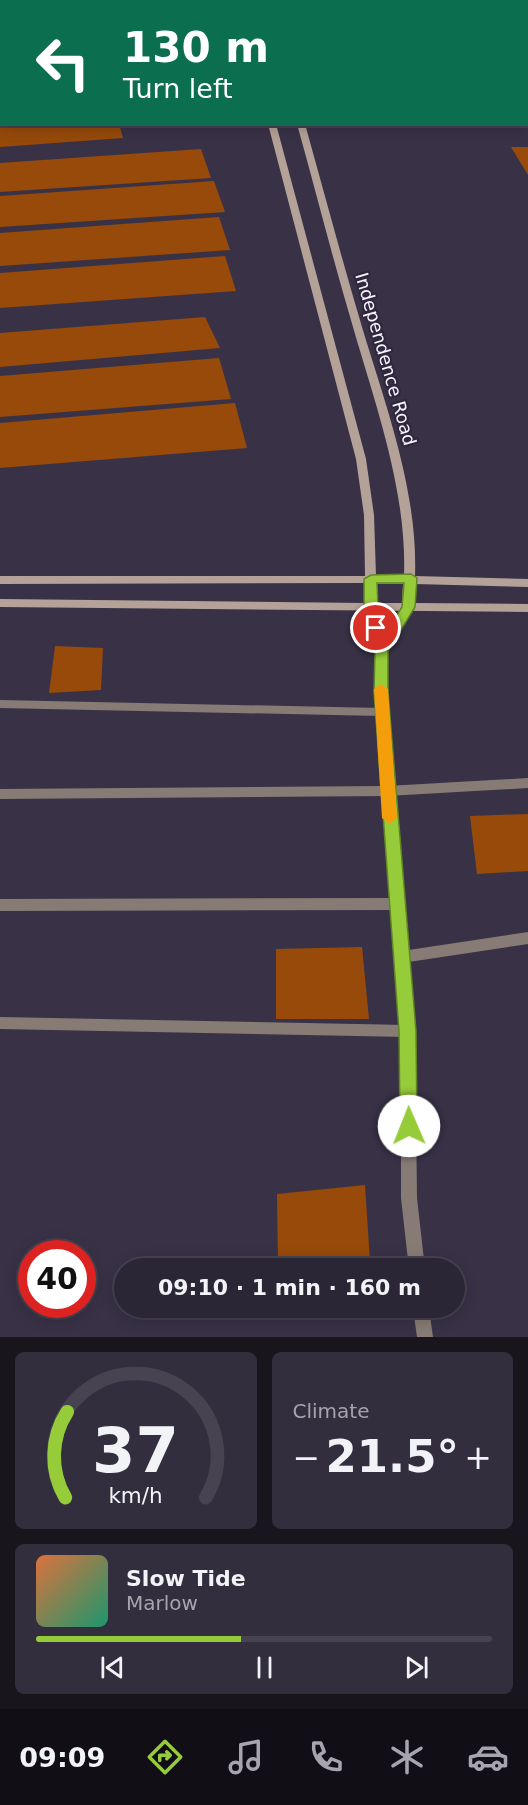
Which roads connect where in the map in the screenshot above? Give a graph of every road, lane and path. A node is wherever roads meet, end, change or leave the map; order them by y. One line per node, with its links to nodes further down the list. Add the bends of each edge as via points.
1 (273, 126): 4 (main road, via 361,459 369,515)
2 (302, 126): 3 (main road, Independence Road, via 396,457 408,515)
3 (411, 578): 4 (main road); 6 (main road); 9 (main road, Independence Road)
4 (371, 579): 5 (main road); 8 (main road)
5 (0, 580)
6 (528, 582)
7 (0, 603): 8 (main road)
8 (371, 606): 9 (main road); 11 (street)
9 (408, 607): 10 (main road); 11 (street)
10 (528, 608)
11 (381, 651): 13 (street)
12 (0, 704): 13 (street)
13 (381, 712): 15 (street)
14 (528, 783): 15 (street)
15 (387, 791): 16 (street); 17 (street)
16 (0, 794)
17 (396, 904): 18 (street); 20 (street)
18 (0, 905)
19 (528, 938): 20 (street)
20 (402, 957): 22 (street)
21 (0, 1023): 22 (street)
22 (408, 1031): 23 (street, via 409,1198)
23 (416, 1258)
24 (422, 1318): 25 (street)
25 (424, 1337)

